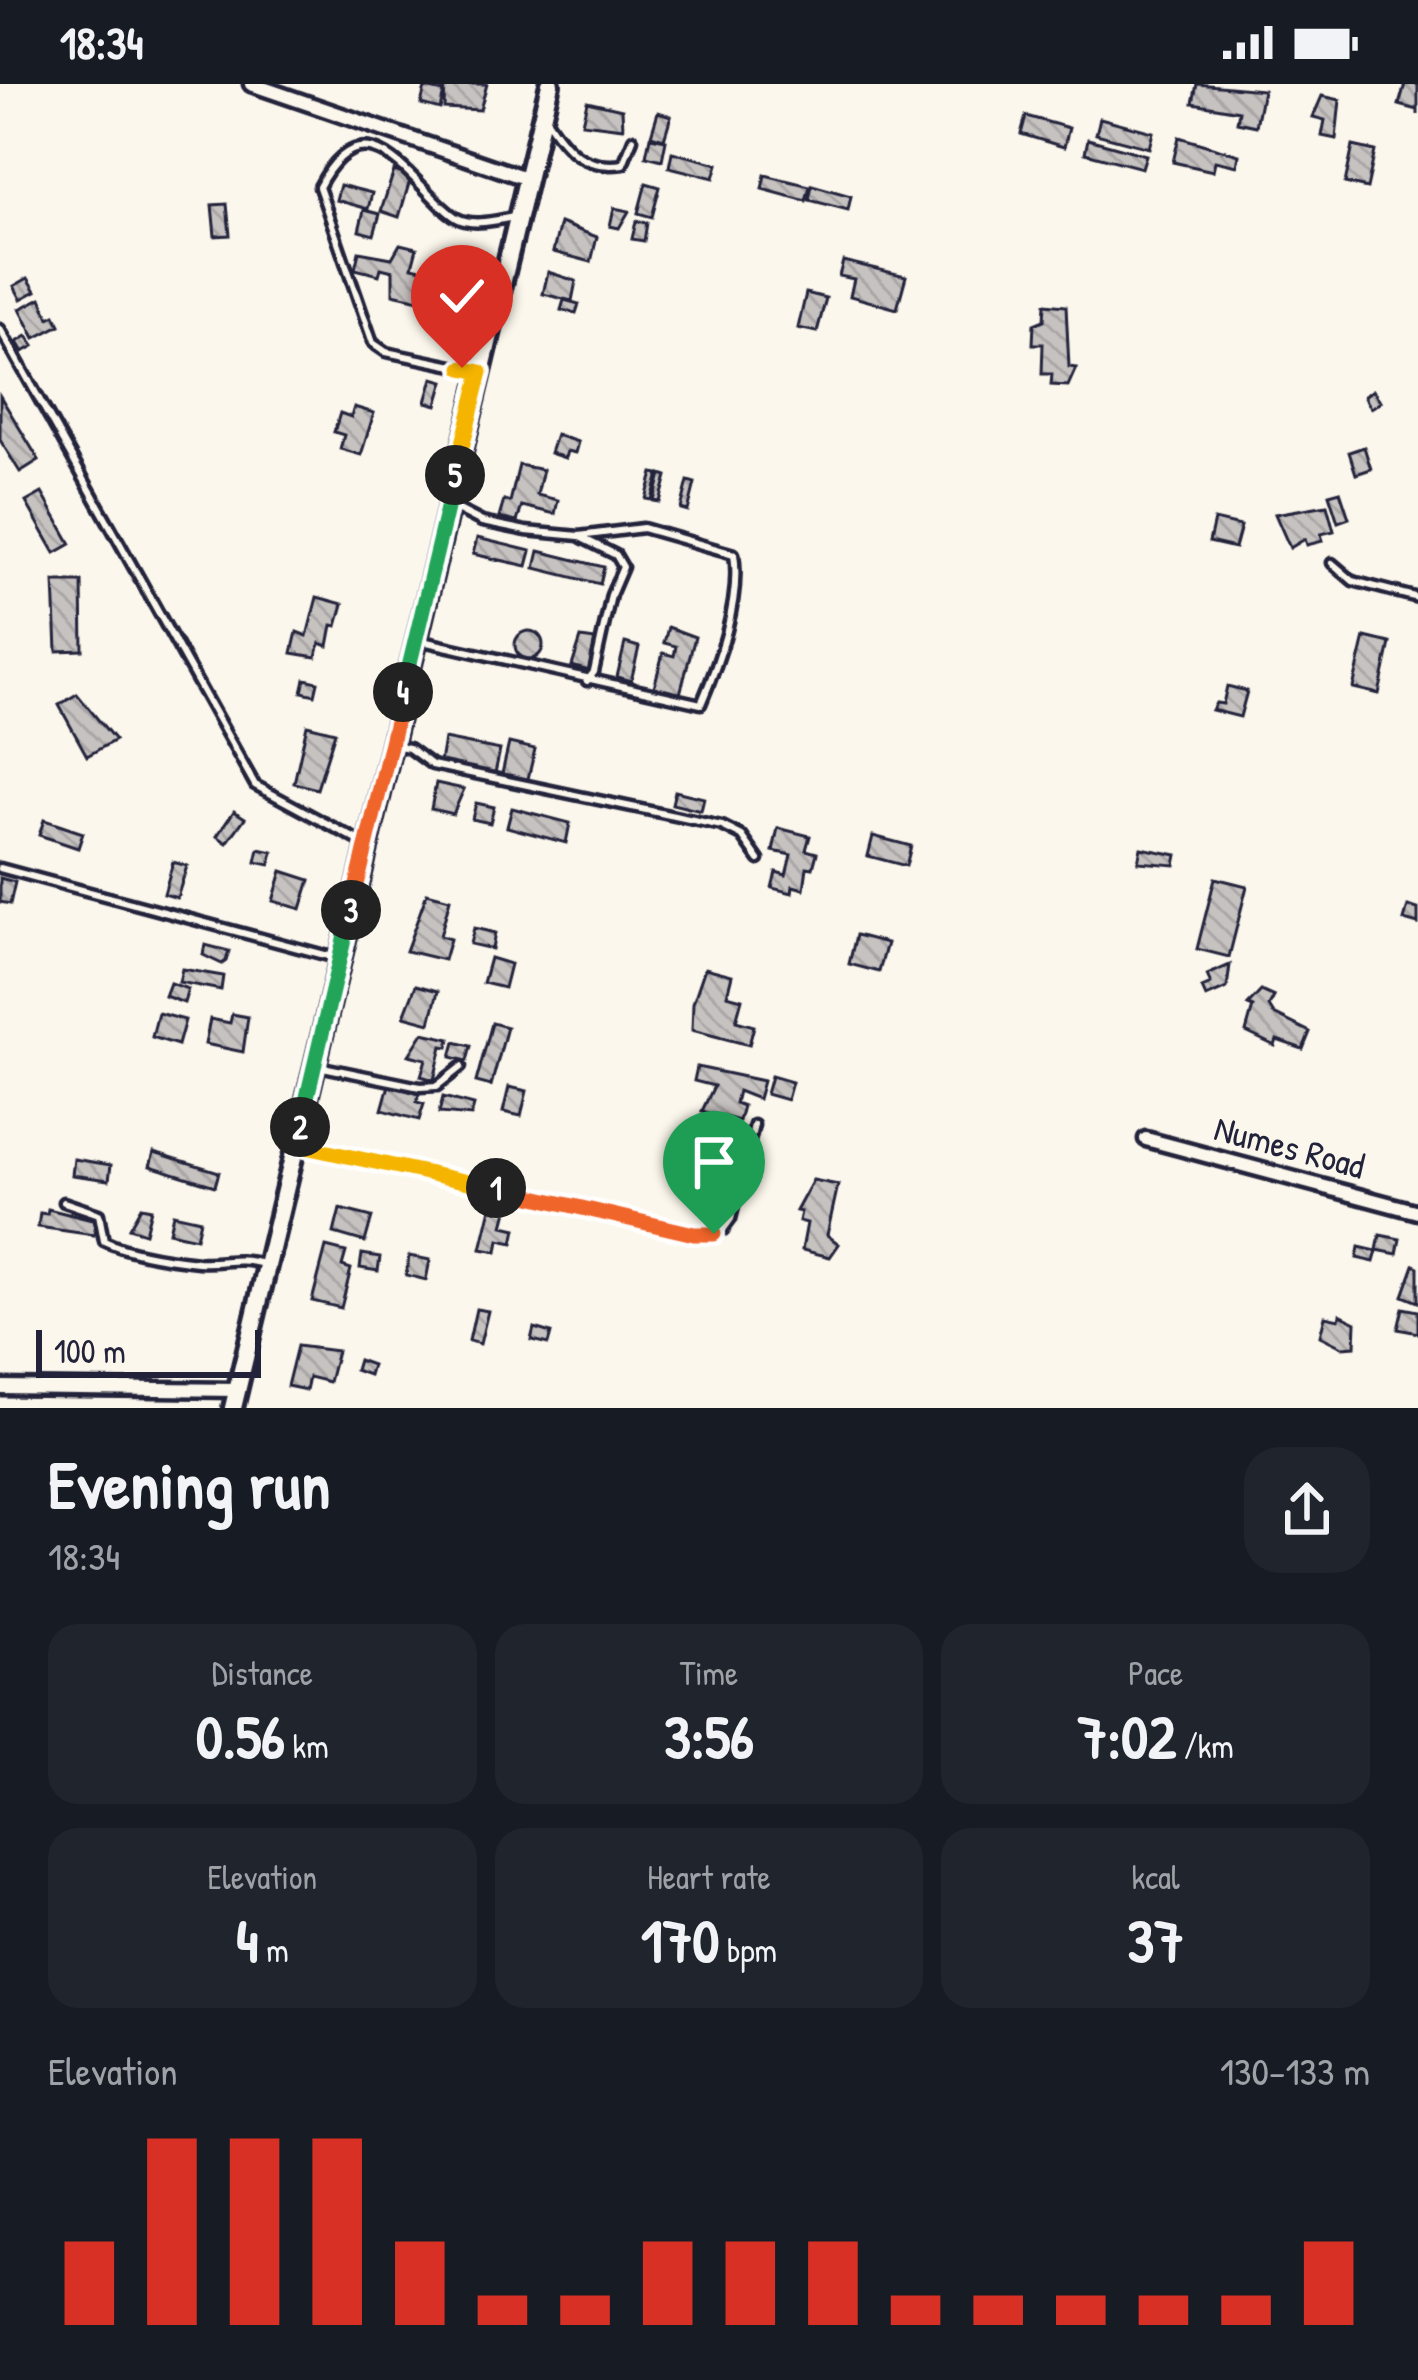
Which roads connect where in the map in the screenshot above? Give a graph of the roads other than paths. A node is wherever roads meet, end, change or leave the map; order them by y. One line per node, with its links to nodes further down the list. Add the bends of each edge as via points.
1 (251, 84): 5 (street)
2 (550, 84): 3 (street)
3 (544, 114): 4 (lane, via 578,159 623,164); 5 (street)
4 (633, 140)
5 (528, 179): 6 (street)
6 (519, 217): 8 (street); 8 (lane, via 465,222 409,167 369,150 345,156 319,187 373,343)
7 (0, 329): 16 (lane, via 255,785)
8 (481, 372): 9 (street)
9 (448, 505): 10 (lane, via 482,523); 13 (street)
10 (579, 536): 14 (lane, via 623,567); 14 (lane, via 644,528 734,554 737,573 700,704)
11 (1332, 563): 12 (lane, via 1352,581)
12 (1418, 598)
13 (416, 639): 14 (lane); 15 (street)
14 (586, 682)
15 (390, 745): 16 (street); 17 (lane, via 432,765 722,826 742,836)
16 (366, 845): 19 (street)
17 (758, 860)
18 (0, 868): 19 (lane)
19 (340, 958): 20 (street)
20 (314, 1065): 21 (lane, via 420,1088); 24 (street)
21 (461, 1067)
22 (754, 1125): 24 (lane, via 731,1219 723,1230 702,1234)
23 (1146, 1139): 26 (street, Numes Road)
24 (296, 1145): 27 (street)
25 (64, 1202): 27 (lane, via 100,1214 104,1241 122,1250)
26 (1418, 1212)
27 (267, 1265): 29 (street)
28 (0, 1388): 29 (street)
29 (235, 1399)

